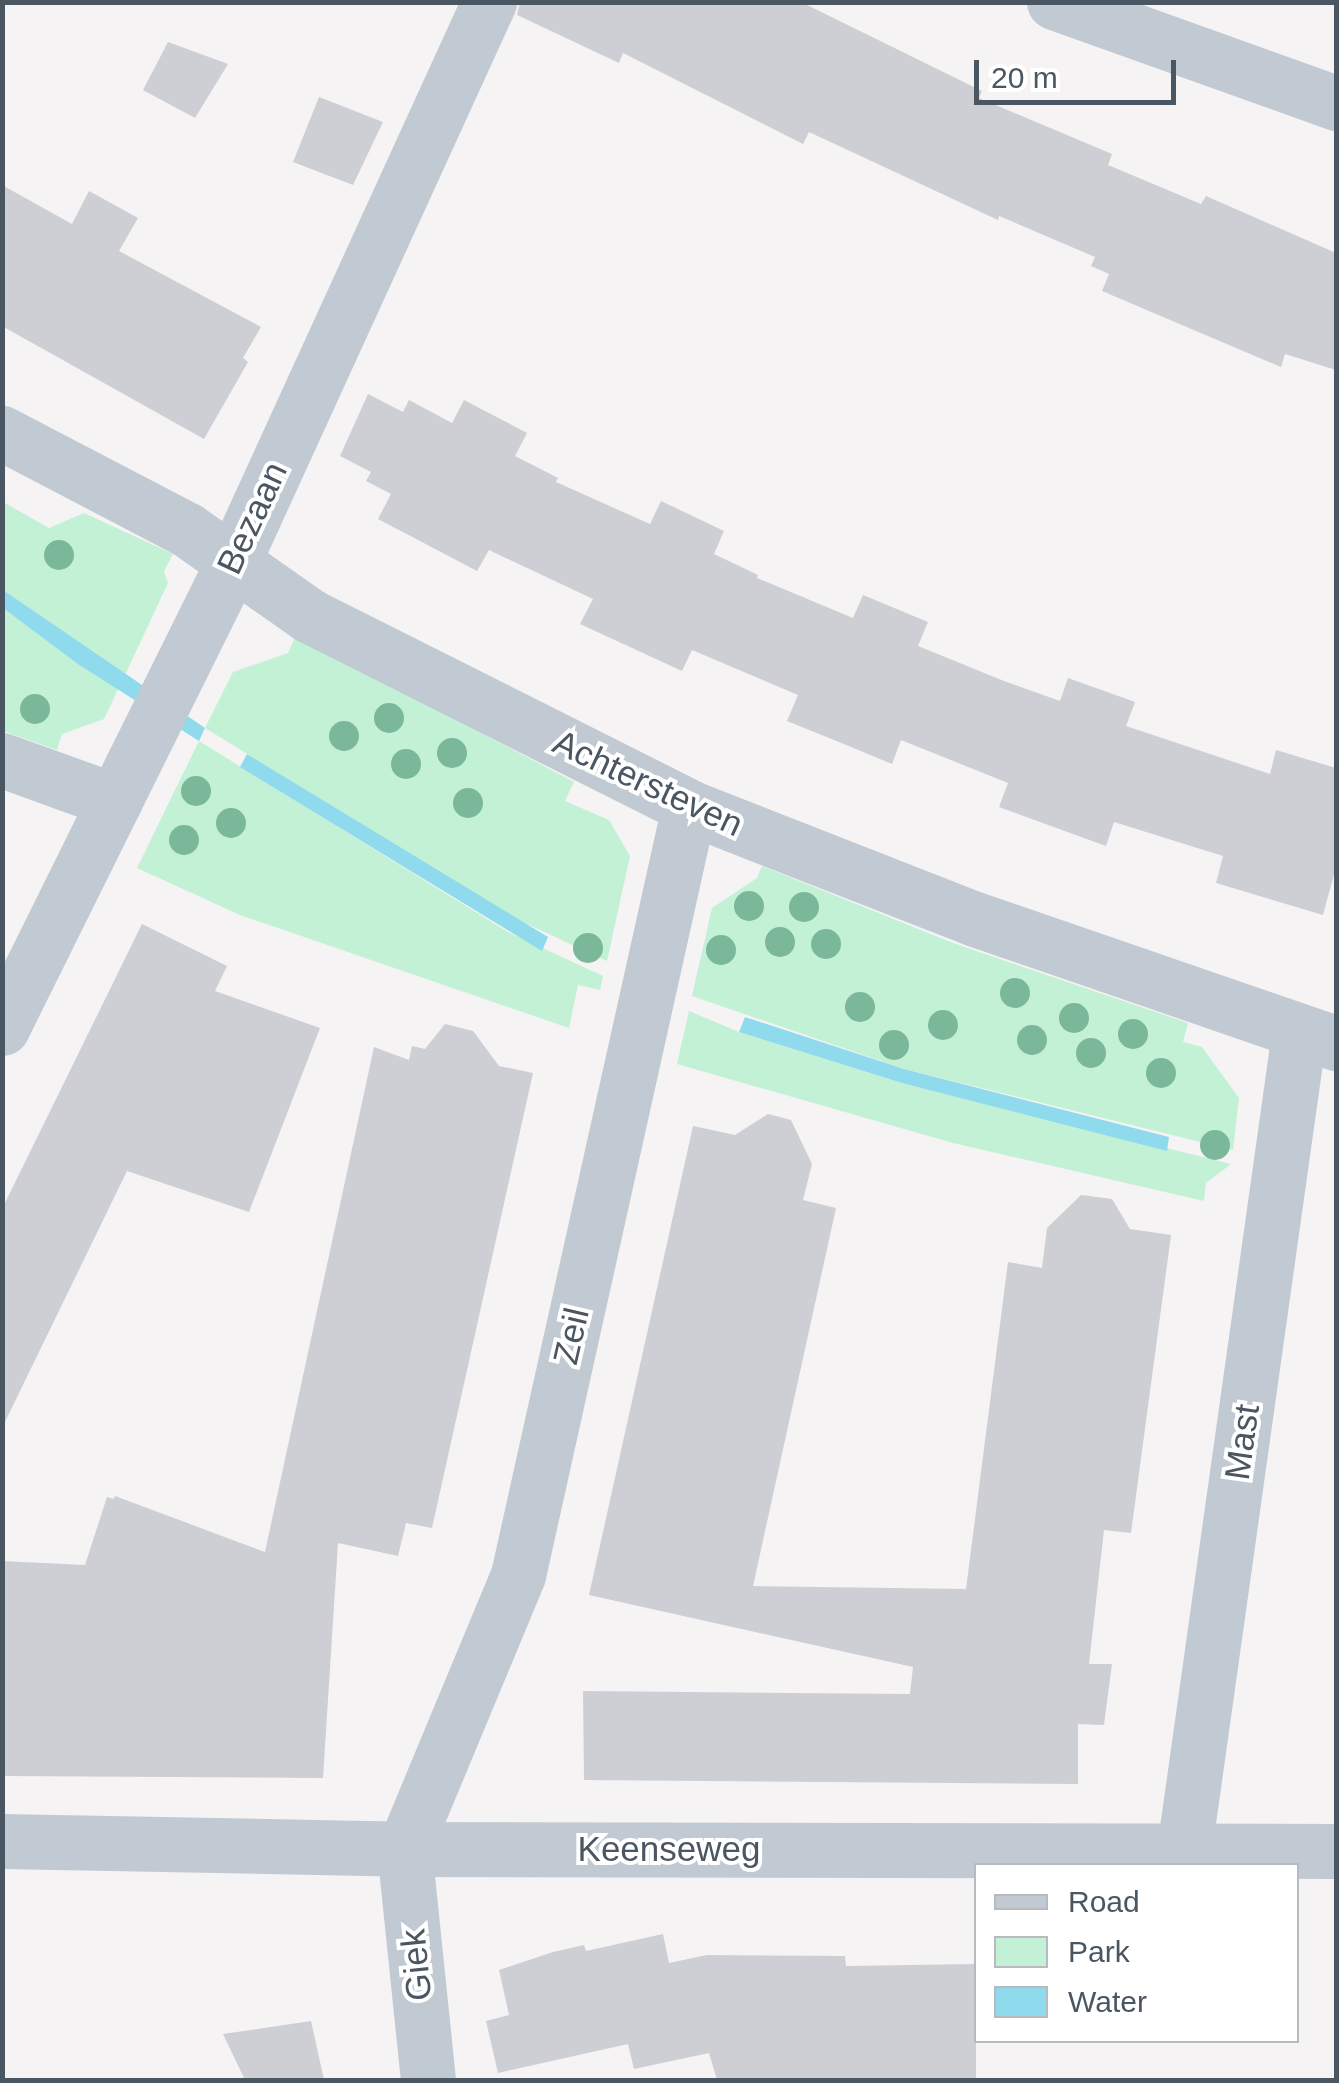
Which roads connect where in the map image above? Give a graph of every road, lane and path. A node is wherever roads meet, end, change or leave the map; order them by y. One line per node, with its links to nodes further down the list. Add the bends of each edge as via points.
1 (490, 2): 5 (street, Bezaan)
2 (1054, 2): 3 (street)
3 (1336, 103)
4 (2, 434): 5 (street, Achtersteven, via 186,529)
5 (232, 562): 7 (street, Bezaan); 8 (street, Achtersteven, via 310,616)
6 (2, 760): 7 (street)
7 (114, 801): 9 (street, Bezaan)
8 (689, 807): 10 (street, Achtersteven, via 976,919); 12 (street, Zeil, via 518,1575)
9 (2, 1028)
10 (1318, 1038): 13 (street, Mast)
11 (2, 1842): 12 (street, Keenseweg)
12 (404, 1849): 13 (street, Keenseweg); 15 (street, Giek)
13 (1184, 1850): 14 (street, Keenseweg)
14 (1336, 1851)
15 (428, 2080)

